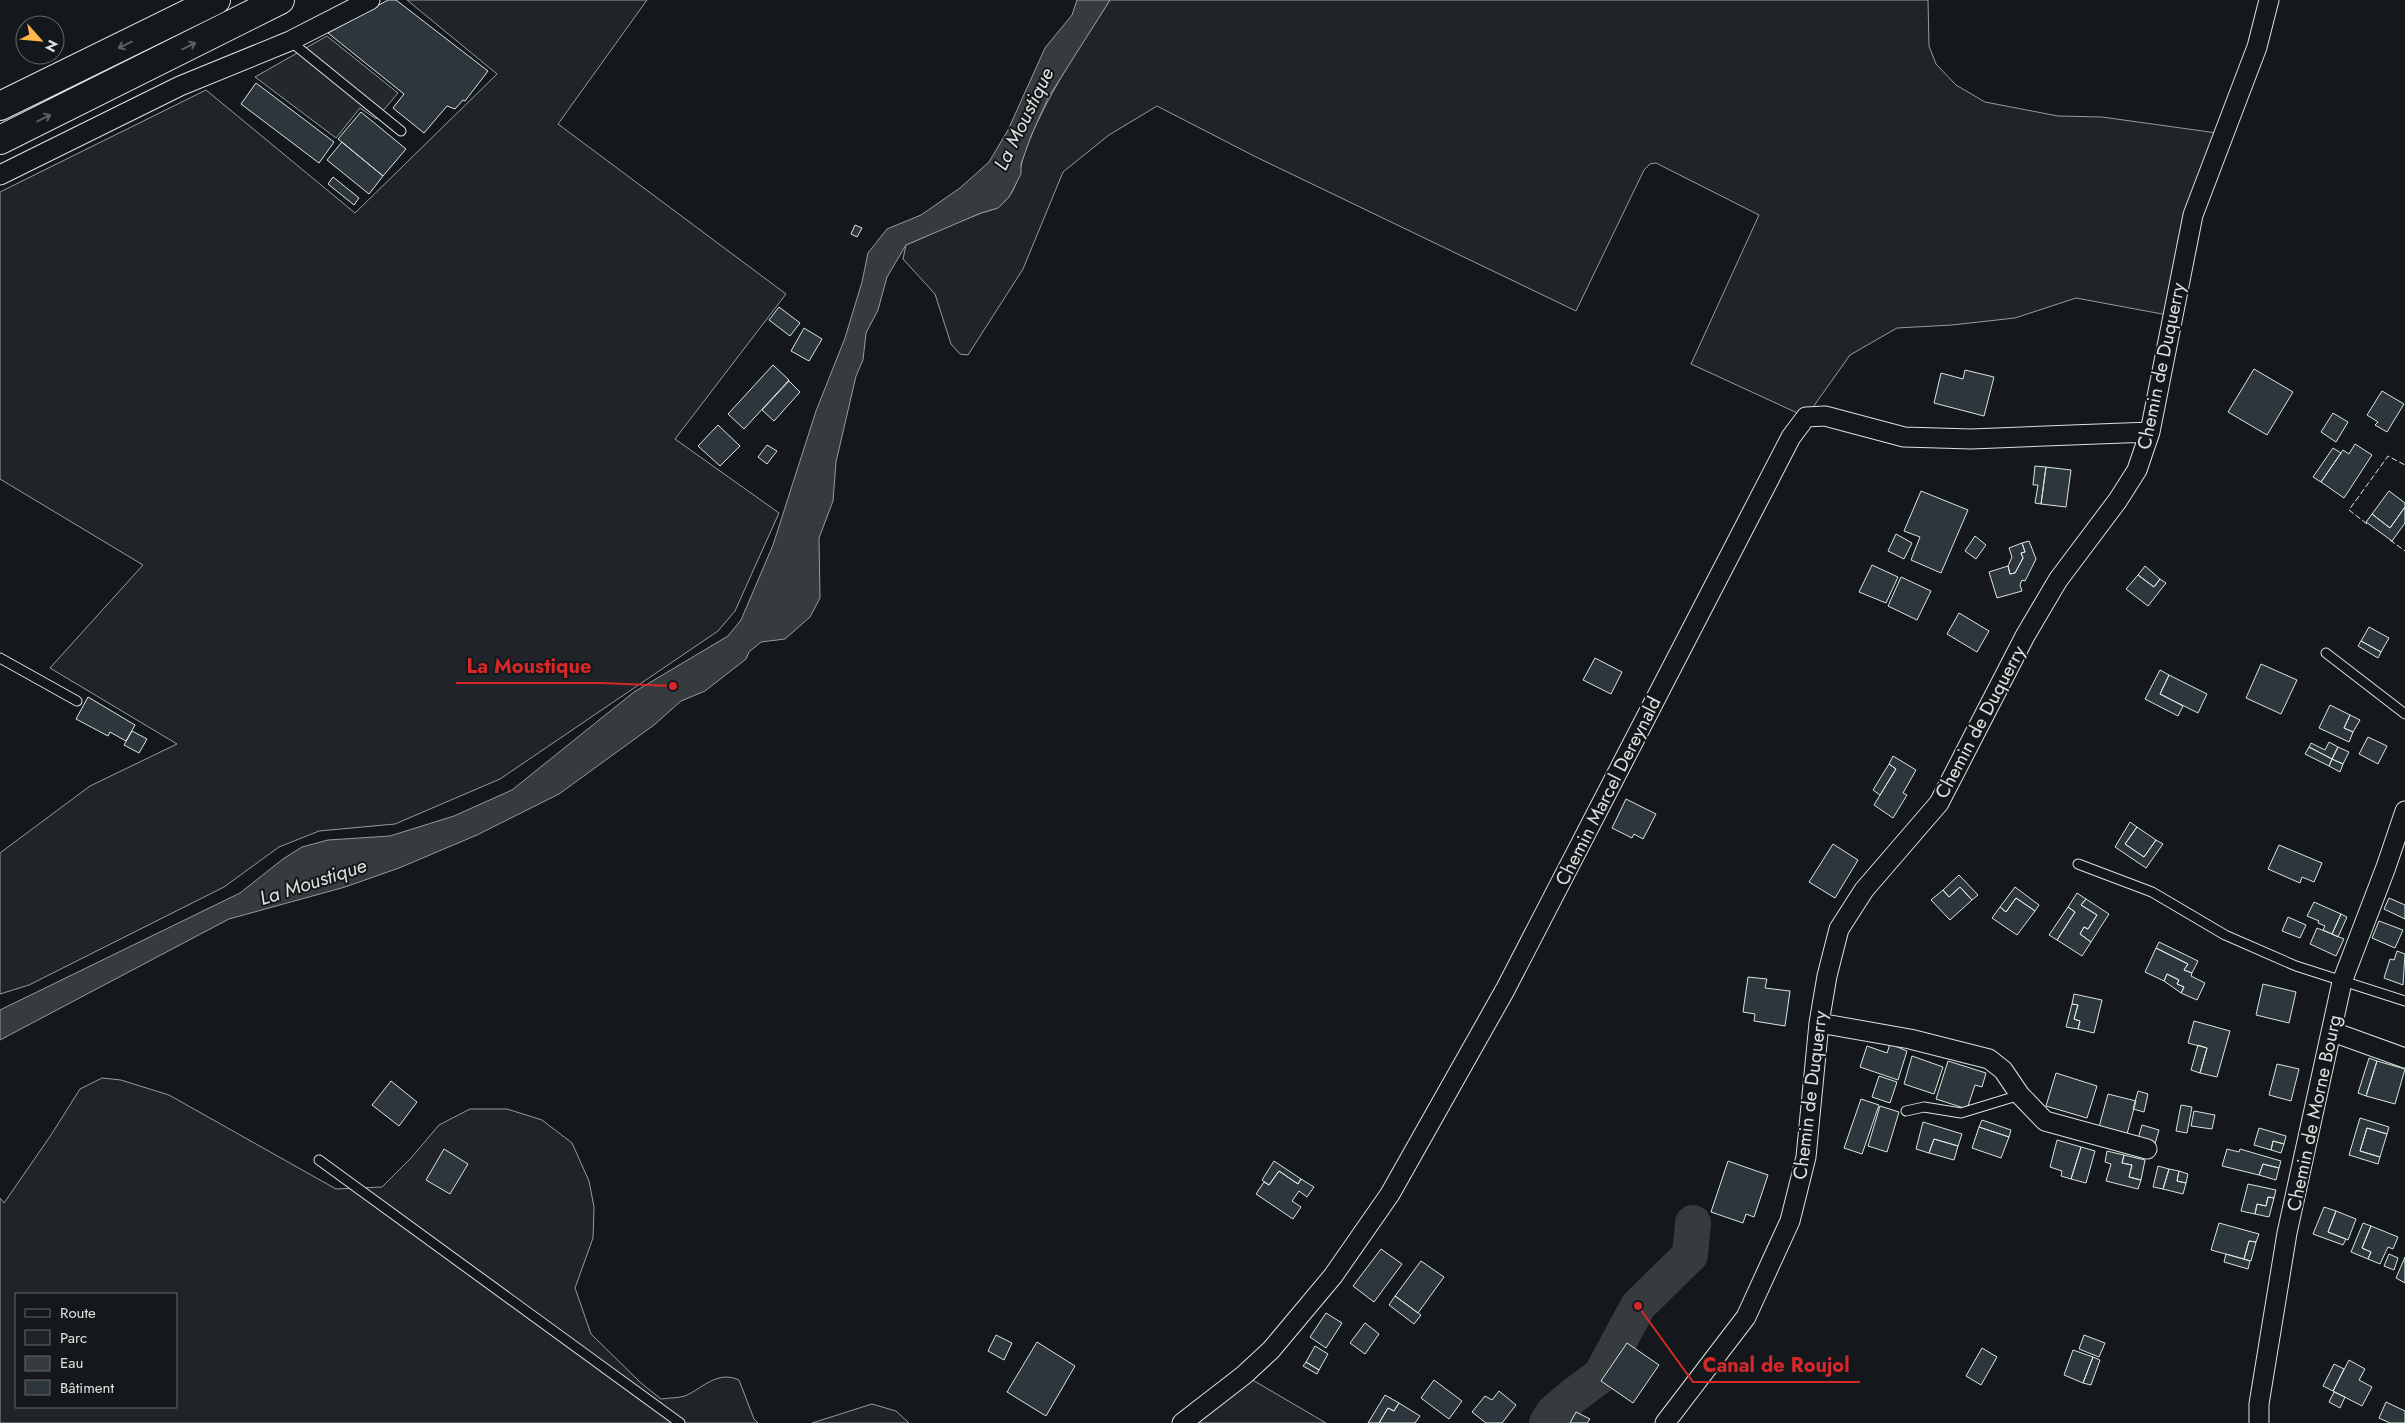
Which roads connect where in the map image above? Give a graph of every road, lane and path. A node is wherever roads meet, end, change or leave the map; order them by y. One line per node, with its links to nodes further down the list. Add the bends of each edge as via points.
1 (216, 0): 6 (highway, one-way to 6)
2 (280, 0): 8 (highway, one-way to 2)
3 (370, 0): 5 (street)
4 (2269, 0): 10 (street, Chemin de Duquerry, via 2257,47 2193,215)
5 (290, 41): 7 (lane); 9 (street, via 180,86)
6 (0, 106)
7 (401, 131)
8 (0, 140)
9 (0, 175)
10 (2150, 432): 19 (street, Chemin de Duquerry, via 2136,470 2118,500 2058,580 2025,636 1938,803 1864,890 1840,929); 27 (street, Chemin Marcel Dereynald, via 1971,439 1904,437 1825,416 1806,417 1791,437 1505,990 1390,1194 1333,1276 1271,1350)
11 (2326, 653): 14 (lane)
12 (0, 658): 13 (lane)
13 (76, 701)
14 (2405, 714)
15 (2405, 811): 17 (street, Chemin de Morne Bourg)
16 (2078, 864): 17 (lane, via 2152,892 2225,935)
17 (2342, 982): 18 (lane); 20 (street, Chemin de Morne Bourg)
18 (2405, 1001)
19 (1819, 1022): 22 (street, via 1910,1039 1989,1059 2003,1070); 28 (street, Chemin de Duquerry, via 1806,1157 1790,1221 1746,1317)
20 (2333, 1032): 21 (street); 29 (street, Chemin de Morne Bourg, via 2287,1233 2258,1404)
21 (2405, 1058)
22 (2020, 1095): 23 (lane, via 1961,1113 1924,1107); 24 (street, via 2045,1120)
23 (1906, 1111)
24 (2147, 1150)
25 (319, 1160): 26 (lane)
26 (680, 1423)
27 (1182, 1423)
28 (1665, 1423)
29 (2259, 1423)

